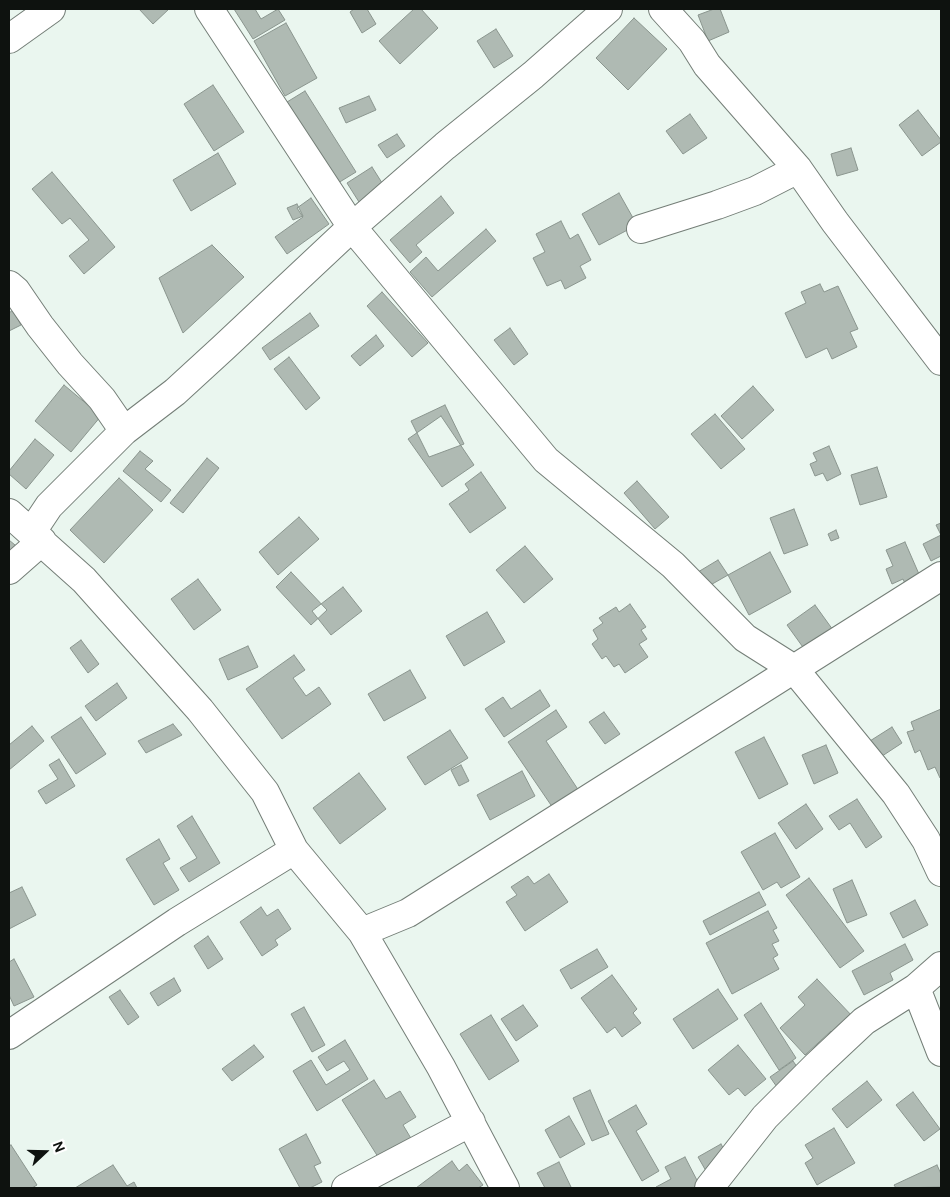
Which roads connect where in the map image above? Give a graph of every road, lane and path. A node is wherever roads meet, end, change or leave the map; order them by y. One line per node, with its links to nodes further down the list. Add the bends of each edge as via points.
1 (51, 9): 5 (street)
2 (209, 9): 7 (street)
3 (608, 9): 7 (street)
4 (663, 9): 6 (street)
5 (9, 39)
6 (798, 169): 8 (street, via 755,191); 10 (street)
7 (352, 227): 11 (street, via 216,355); 16 (street, via 546,460 673,565 745,638)
8 (641, 229)
9 (9, 285): 11 (street, via 70,364 102,399)
10 (941, 361)
11 (124, 431): 13 (street, via 48,506)
12 (9, 513): 13 (street)
13 (36, 537): 14 (street); 17 (street, via 84,580 200,710 265,792)
14 (9, 570)
15 (941, 576): 16 (street)
16 (794, 669): 18 (street, via 896,794 926,840); 19 (street, via 408,913)
17 (294, 850): 19 (street); 22 (street, via 177,922)
18 (941, 872)
19 (362, 932): 24 (street)
20 (941, 966): 21 (street)
21 (916, 988): 23 (street); 27 (street, via 864,1021 816,1066 765,1118)
22 (9, 1035)
23 (941, 1052)
24 (471, 1122): 25 (street); 26 (street)
25 (346, 1188)
26 (505, 1188)
27 (708, 1188)

